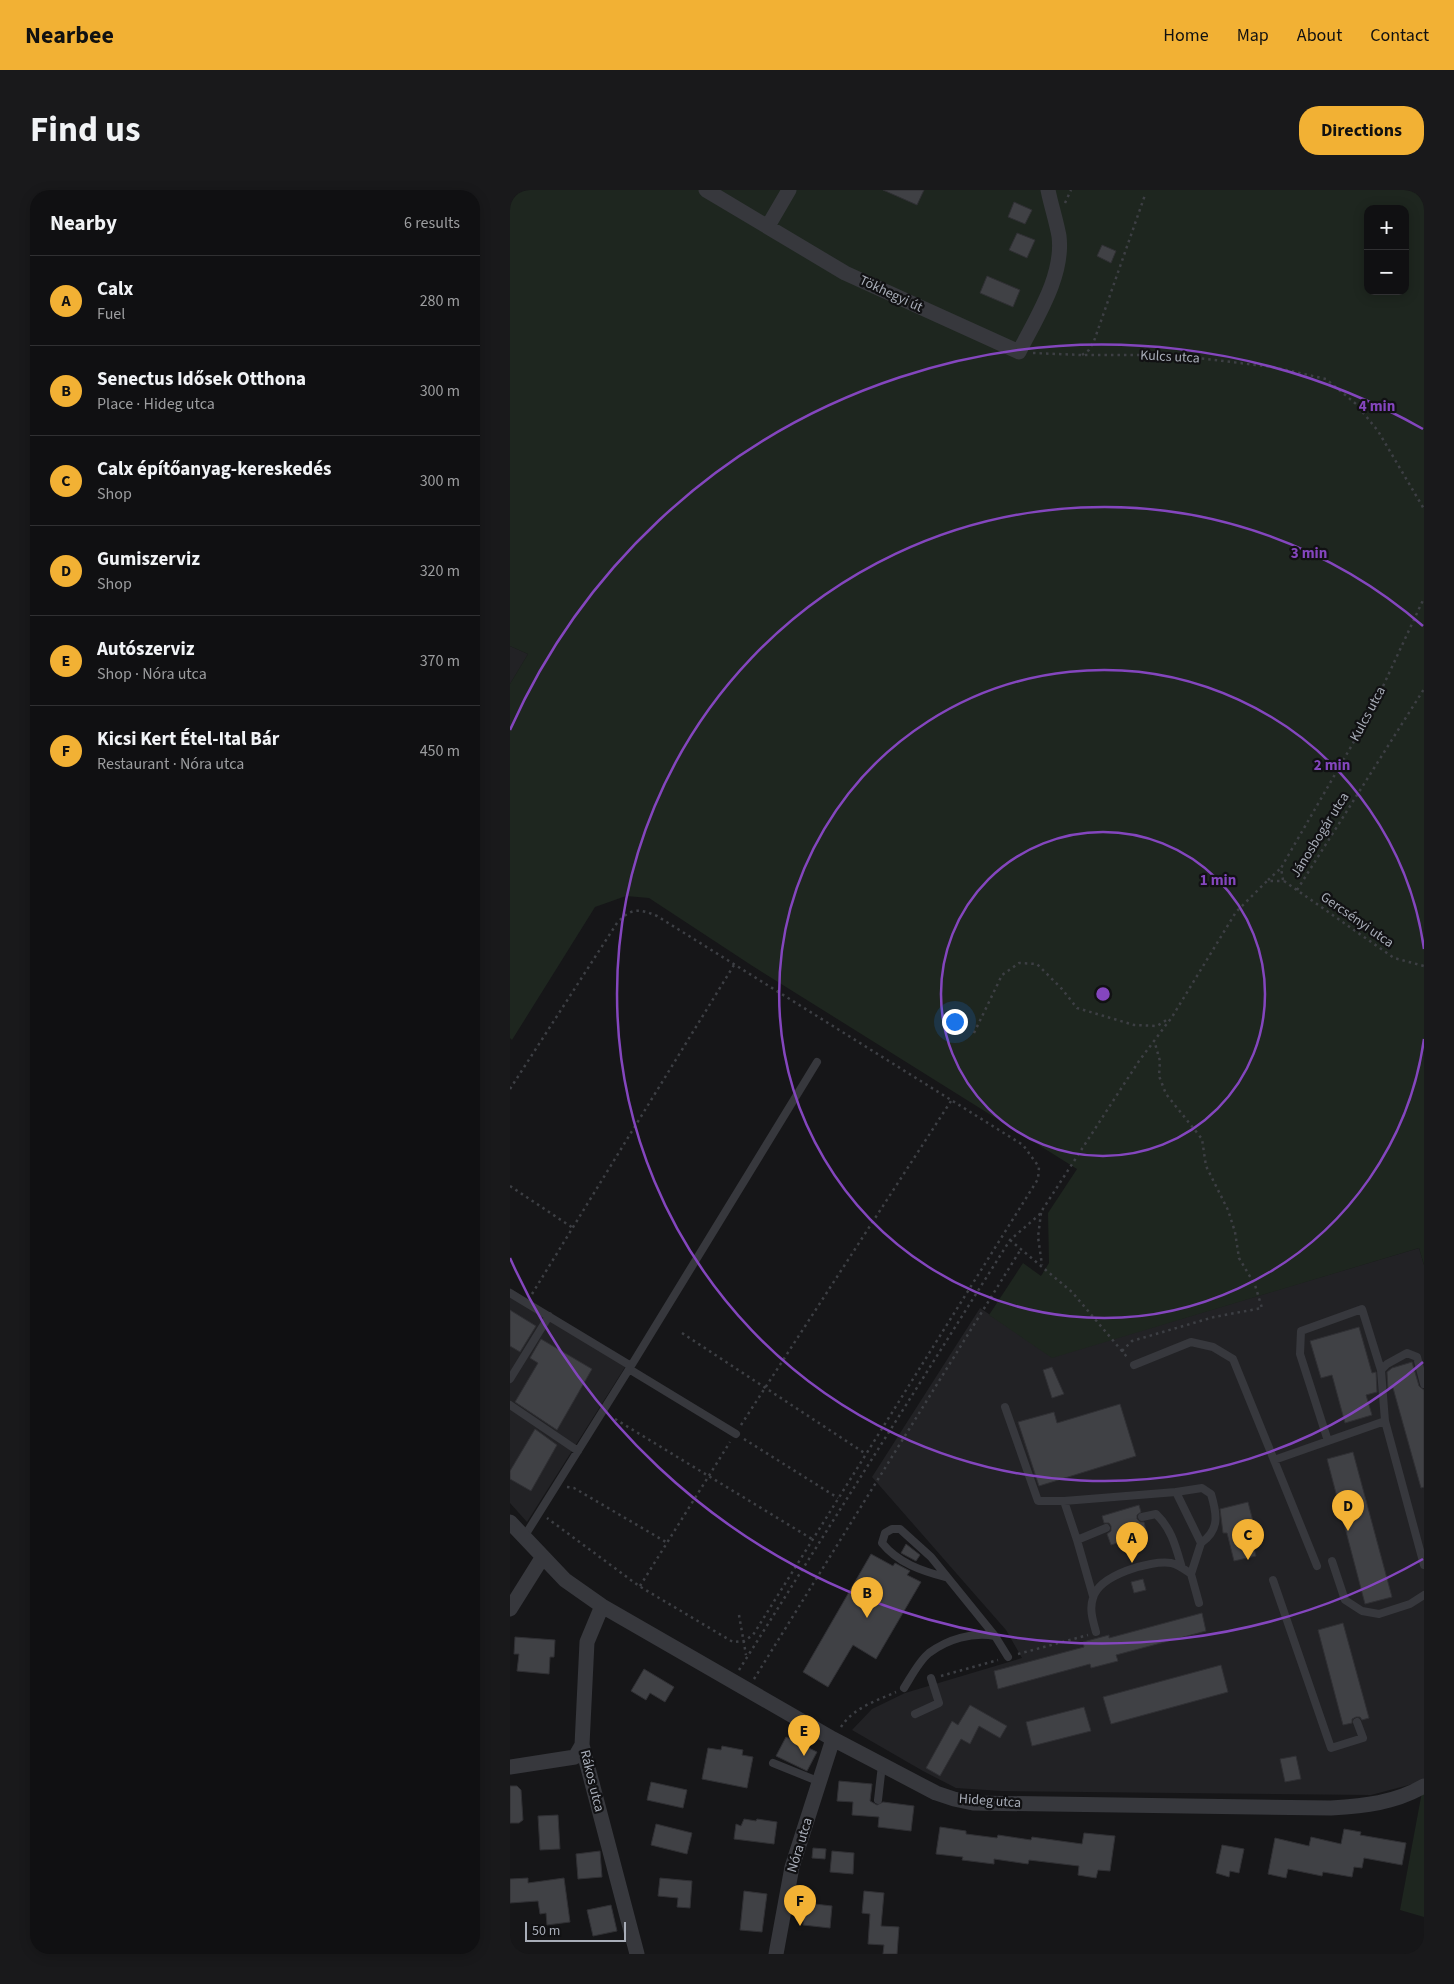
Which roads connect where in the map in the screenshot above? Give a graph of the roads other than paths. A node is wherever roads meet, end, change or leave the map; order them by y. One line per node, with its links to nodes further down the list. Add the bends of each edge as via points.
1 (706, 190): 4 (street, Tökhegyi út)
2 (789, 190): 4 (street)
3 (1048, 190): 4 (street, Tökhegyi út, via 1059,237 1057,260 1049,289 1019,352 845,272)
4 (768, 226)
5 (817, 1062): 9 (lane)
6 (510, 1293): 7 (lane)
7 (549, 1316): 9 (lane); 11 (lane)
8 (1134, 1366): 19 (lane, via 1190,1342 1213,1347 1233,1359)
9 (630, 1368): 16 (lane); 18 (lane)
10 (1381, 1370): 12 (lane, via 1407,1353 1417,1357); 15 (lane); 17 (lane, via 1362,1309 1300,1331 1300,1354)
11 (510, 1379)
12 (1424, 1384)
13 (510, 1405): 18 (lane)
14 (1005, 1407): 21 (lane, via 1038,1501)
15 (1385, 1421): 17 (lane); 30 (lane)
16 (736, 1434)
17 (1328, 1442): 19 (lane)
18 (578, 1451): 25 (lane)
19 (1274, 1460): 31 (lane)
20 (1176, 1492): 21 (lane); 27 (lane); 27 (lane, via 1202,1488 1211,1494 1215,1528)
21 (1064, 1501): 26 (lane)
22 (1142, 1517): 32 (lane, via 1156,1514 1165,1522)
23 (510, 1522): 25 (street, Hideg utca)
24 (1106, 1528): 26 (lane)
25 (524, 1537): 28 (street, Hideg utca)
26 (1077, 1540): 37 (lane)
27 (1201, 1543): 33 (lane)
28 (542, 1558): 39 (street, Hideg utca, via 565,1580); 40 (street)
29 (1332, 1561): 36 (lane, via 1345,1600 1362,1611 1379,1614 1410,1604)
30 (1424, 1565)
31 (1317, 1566)
32 (1182, 1568): 33 (lane); 37 (lane, via 1160,1562 1116,1574 1101,1583)
33 (1191, 1574): 38 (lane)
34 (945, 1577): 34 (lane, via 931,1558 900,1530 884,1533 882,1543 894,1556 923,1571); 42 (lane)
35 (1273, 1580): 47 (lane, via 1331,1748 1363,1738)
36 (1424, 1595)
37 (1093, 1596): 41 (lane, via 1091,1608)
38 (1199, 1603)
39 (602, 1606): 48 (street, Hideg utca); 49 (street, Rákos utca, via 587,1642)
40 (510, 1609)
41 (1096, 1632)
42 (995, 1636): 43 (lane); 45 (lane, via 968,1635 947,1643 928,1654)
43 (1008, 1657)
44 (931, 1678): 46 (lane, via 939,1703)
45 (904, 1688)
46 (915, 1714)
47 (1357, 1722)
48 (833, 1739): 51 (street, Hideg utca); 53 (street, Nóra utca)
49 (582, 1745): 52 (street, via 575,1757); 56 (street, Rákos utca)
50 (774, 1763): 53 (lane)
51 (882, 1765): 54 (street, Hideg utca, via 936,1793 973,1802 1331,1808 1368,1806); 55 (lane)
52 (510, 1767)
53 (820, 1782): 57 (street, Nóra utca, via 792,1867)
54 (1424, 1786)
55 (878, 1800)
56 (636, 1954)
57 (776, 1954)

